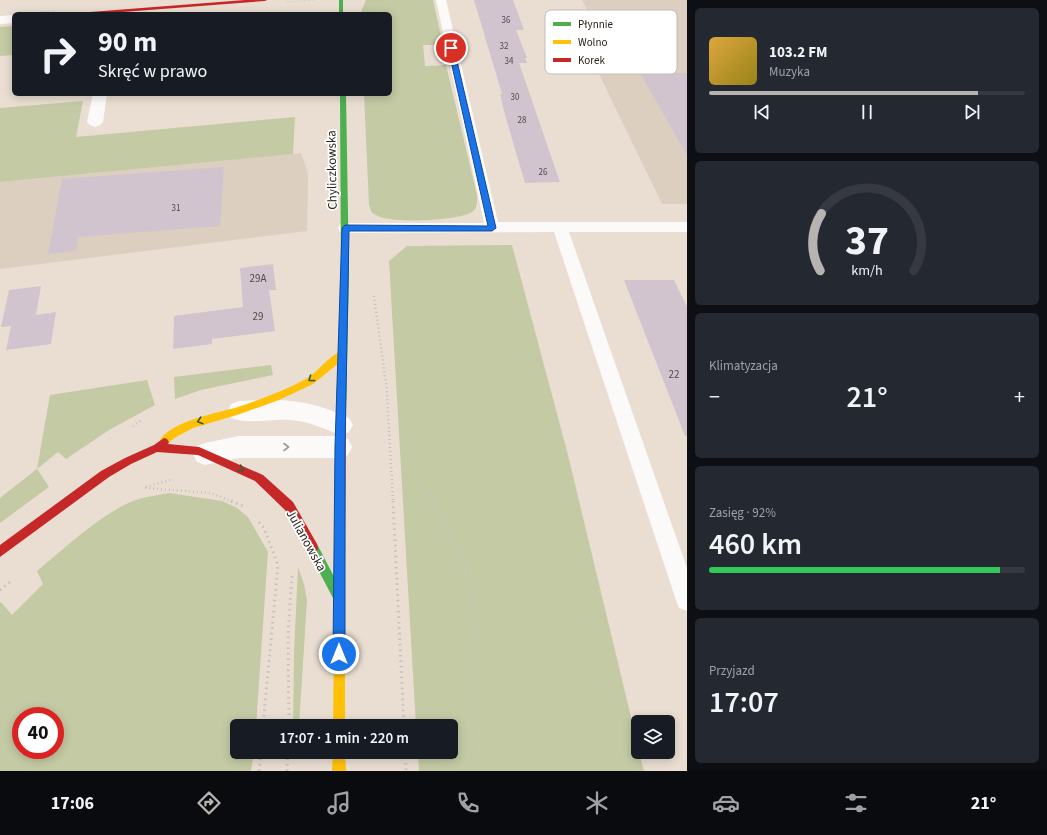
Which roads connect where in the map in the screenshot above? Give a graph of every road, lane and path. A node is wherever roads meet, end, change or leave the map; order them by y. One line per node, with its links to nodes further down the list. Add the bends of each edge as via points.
1 (265, 0): 4 (street)
2 (341, 0): 5 (street)
3 (441, 0): 13 (lane)
4 (127, 12)
5 (342, 12)
6 (12, 19): 7 (street)
7 (0, 20)
8 (100, 96): 10 (street)
9 (343, 96): 12 (street, Chyliczkowska)
10 (96, 122)
11 (687, 226): 14 (lane)
12 (345, 228): 13 (lane); 16 (street, Chyliczkowska)
13 (492, 228): 14 (lane)
14 (560, 228): 30 (lane)
15 (374, 294): 34 (path, via 387,391)
16 (342, 355): 17 (street, Julianowska, one-way to 17, via 310,381); 20 (street, Chyliczkowska)
17 (237, 411): 20 (street, Julianowska, via 300,410 326,417); 21 (street, Julianowska, one-way to 21, via 191,424)
18 (146, 418): 19 (path)
19 (127, 429)
20 (340, 436): 22 (street, Julianowska, one-way to 20); 29 (street, Chyliczkowska)
21 (157, 448): 22 (street, Julianowska, via 187,449); 27 (street, Julianowska, via 105,474)
22 (205, 454): 29 (street, Julianowska, one-way to 29, via 259,478 289,506)
23 (411, 475): 43 (path, via 427,490 466,562 475,610)
24 (174, 479): 25 (path, via 143,488 213,493)
25 (246, 507)
26 (255, 518): 31 (path, via 264,528 278,565)
27 (0, 552)
28 (293, 568): 32 (path, via 288,635)
29 (339, 599): 33 (street, Chyliczkowska)
30 (687, 600)
31 (264, 719)
32 (288, 719)
33 (339, 719)
34 (404, 719)
35 (260, 759): 39 (path)
36 (288, 759): 40 (path)
37 (339, 759): 41 (street)
38 (405, 759): 42 (path)
39 (259, 771)
40 (287, 771)
41 (339, 771)
42 (406, 771)
43 (474, 771)

